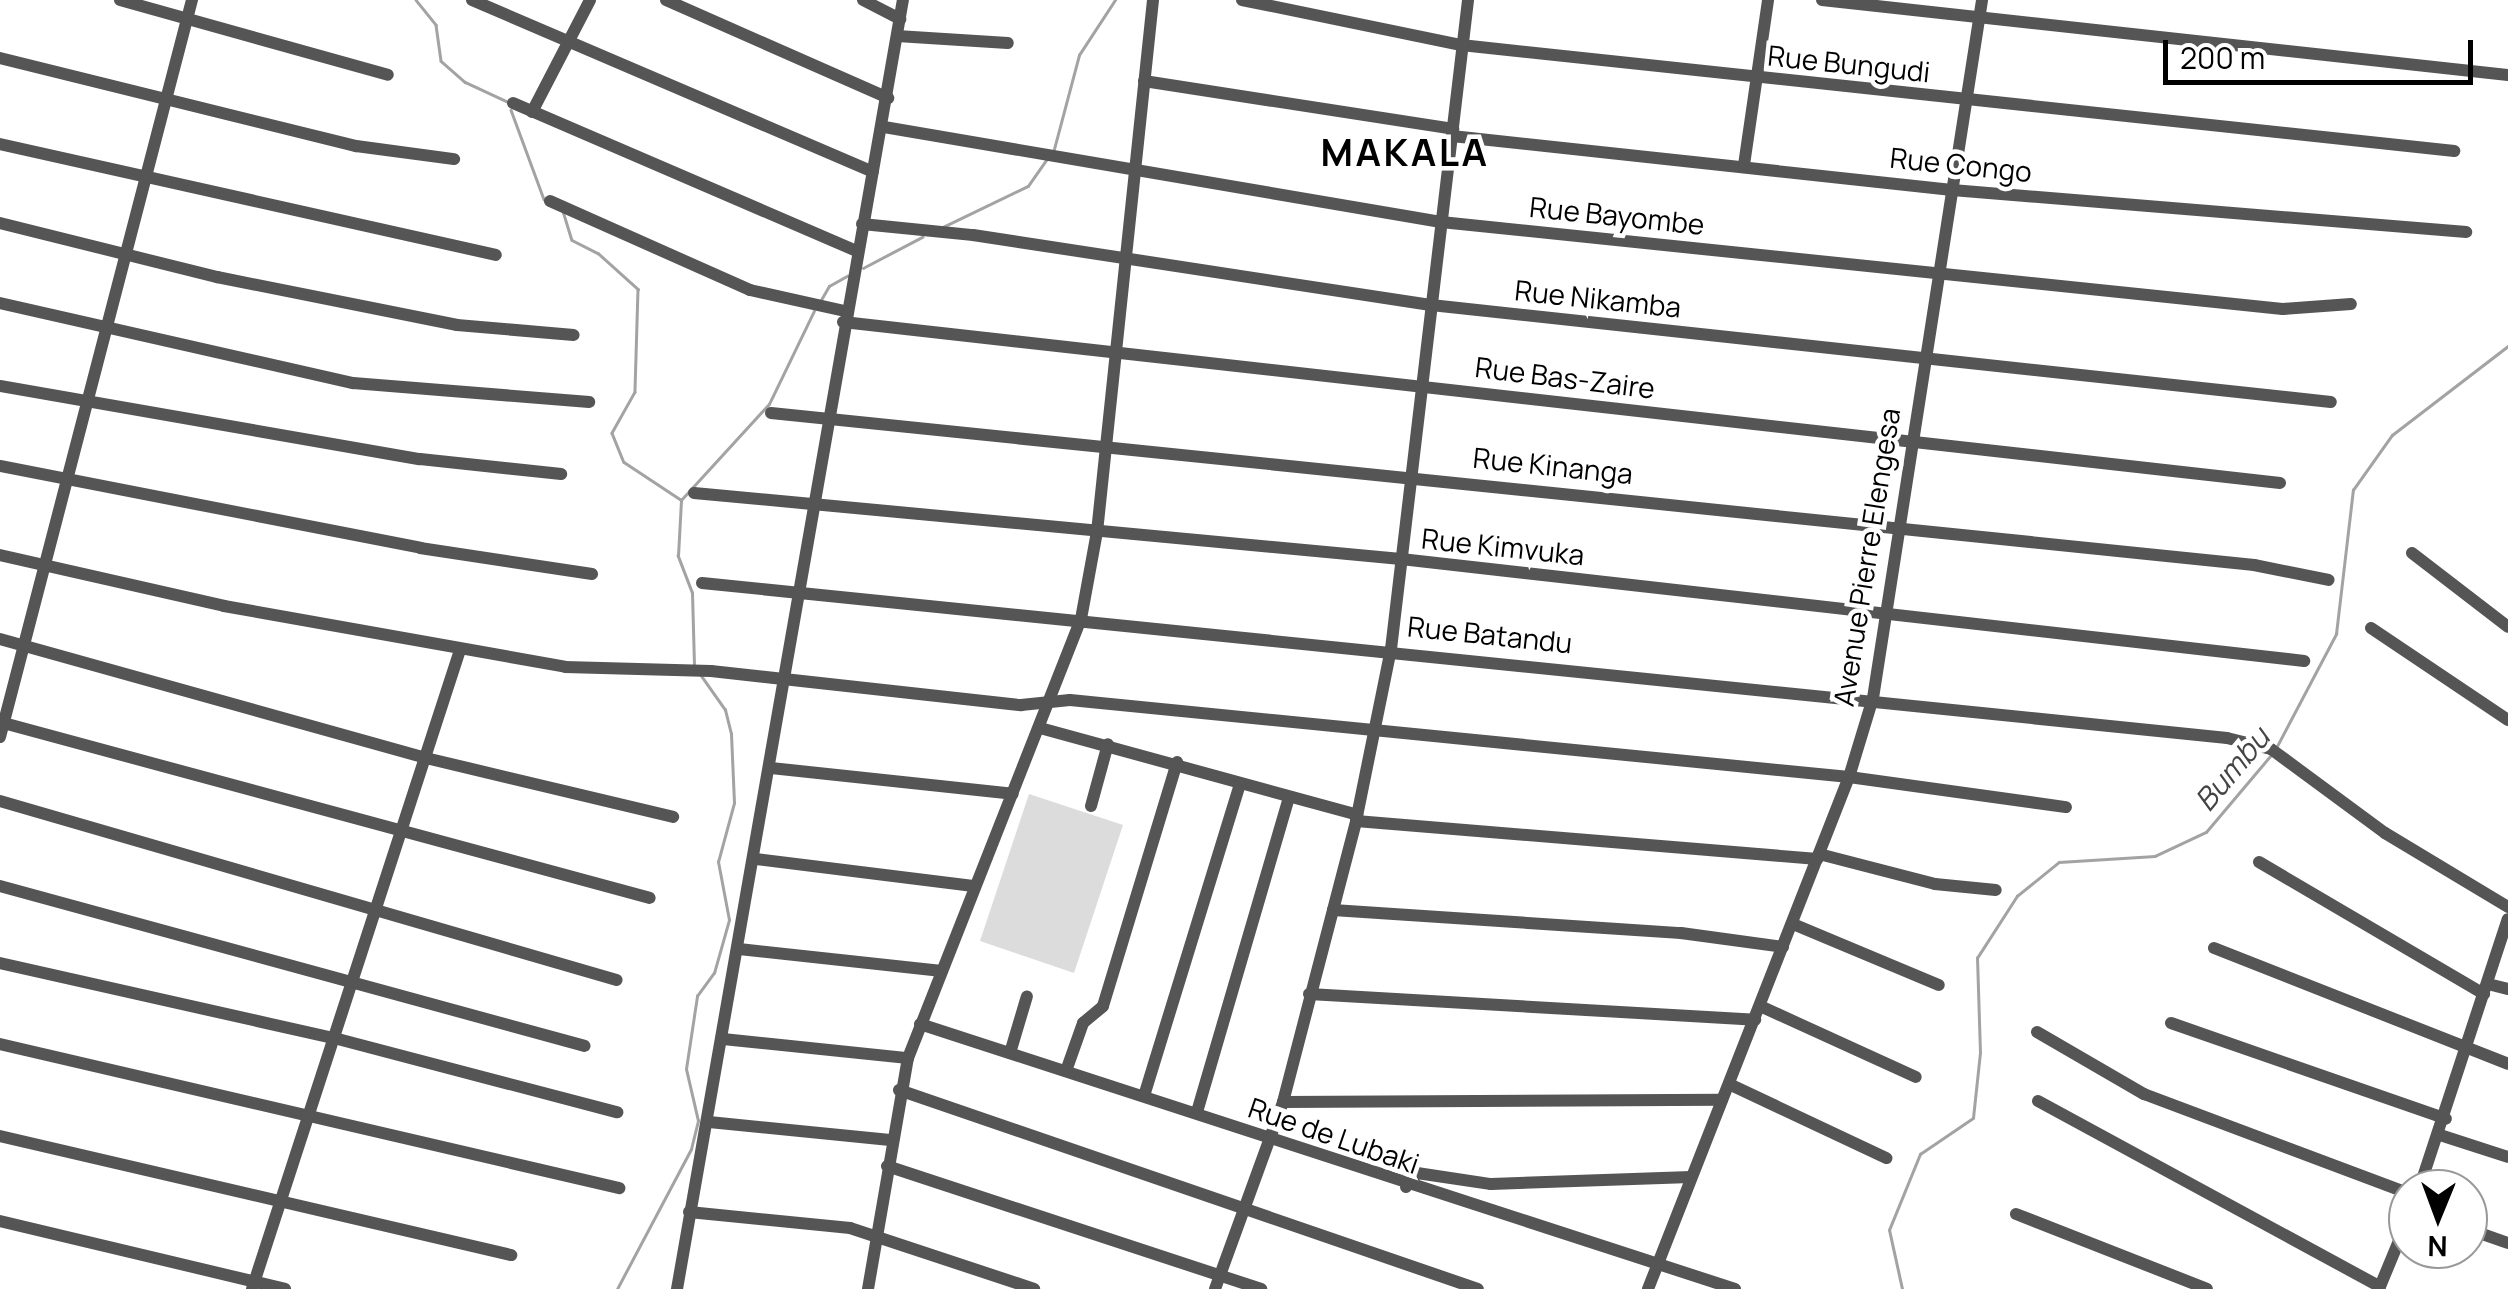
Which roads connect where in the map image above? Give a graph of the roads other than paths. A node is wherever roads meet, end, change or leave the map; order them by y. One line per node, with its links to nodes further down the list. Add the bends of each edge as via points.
1 (120, 0): 15 (street)
2 (192, 0): 15 (street)
3 (472, 0): 19 (street)
4 (590, 0): 19 (street)
5 (666, 0): 26 (street)
6 (862, 0): 16 (street)
7 (903, 0): 16 (street)
8 (1154, 0): 25 (street)
9 (1242, 0): 20 (street, Rue Bungudi)
10 (1468, 0): 20 (street)
11 (1768, 0): 24 (street)
12 (1822, 0): 14 (street)
13 (1982, 0): 14 (street, Avenue Pierre Elengesa)
14 (1979, 17): 23 (street); 27 (street, Avenue Pierre Elengesa)
15 (186, 18): 22 (street); 28 (street)
16 (900, 18): 17 (street)
17 (897, 36): 18 (street); 26 (street)
18 (1008, 43)
19 (570, 44): 30 (street); 38 (street)
20 (1461, 46): 24 (street, Rue Bungudi); 32 (street)
21 (0, 58): 28 (street)
22 (388, 75)
23 (2508, 75)
24 (1754, 78): 27 (street, Rue Bungudi); 36 (street)
25 (1144, 81): 32 (street, Rue Congo); 37 (street)
26 (888, 98): 31 (street)
27 (1966, 100): 34 (street, Rue Bungudi); 40 (street, Avenue Pierre Elengesa)
28 (163, 102): 35 (street, via 356,146); 39 (street)
29 (514, 103): 30 (street)
30 (532, 112): 46 (street)
31 (884, 126): 37 (street, Rue Bayombe); 38 (street)
32 (1453, 133): 36 (street, Rue Congo); 42 (street)
33 (0, 144): 39 (street)
34 (2454, 151)
35 (454, 160)
36 (1744, 165): 40 (street, Rue Congo)
37 (1137, 168): 42 (street, Rue Bayombe); 49 (street)
38 (873, 172): 44 (street)
39 (143, 179): 47 (street); 48 (street)
40 (1952, 190): 45 (street, Rue Congo); 50 (street, Avenue Pierre Elengesa)
41 (550, 201): 54 (street, Rue Bas-Zaire, via 750,290)
42 (1441, 222): 50 (street, Rue Bayombe); 53 (street)
43 (0, 223): 47 (street)
44 (862, 224): 46 (street); 49 (street, Rue Nikamba)
45 (2466, 232)
46 (856, 251): 54 (street)
47 (122, 254): 55 (street); 56 (street, via 457,325)
48 (496, 254)
49 (1126, 258): 53 (street, Rue Nikamba); 57 (street)
50 (1937, 272): 52 (street, Rue Bayombe, via 2283,309); 58 (street, Avenue Pierre Elengesa)
51 (0, 302): 55 (street)
52 (2351, 304)
53 (1431, 306): 58 (street, Rue Nikamba); 59 (street)
54 (844, 317): 57 (street, Rue Bas-Zaire); 65 (street)
55 (106, 327): 61 (street); 62 (street, via 354,383)
56 (574, 335)
57 (1113, 349): 59 (street, Rue Bas-Zaire); 67 (street)
58 (1922, 358): 63 (street, Rue Nikamba); 66 (street, Avenue Pierre Elengesa)
59 (1420, 385): 66 (street, Rue Bas-Zaire); 70 (street)
60 (0, 386): 61 (street)
61 (90, 402): 69 (street, via 420,459); 71 (street)
62 (589, 402)
63 (2331, 402)
64 (771, 413): 65 (street, Rue Kinanga)
65 (828, 420): 67 (street, Rue Kinanga); 74 (street)
66 (1910, 443): 72 (street, Rue Bas-Zaire); 75 (street, Avenue Pierre Elengesa)
67 (1103, 446): 70 (street, Rue Kinanga); 76 (street)
68 (0, 466): 71 (street)
69 (561, 474)
70 (1410, 475): 75 (street, Rue Kinanga); 79 (street)
71 (70, 477): 80 (street); 81 (street, via 420,548)
72 (2280, 482)
73 (694, 493): 74 (street, Rue Kimvuka)
74 (813, 508): 76 (street, Rue Kimvuka); 84 (street)
75 (1899, 527): 82 (street, Rue Kinanga, via 2254,565); 85 (street, Avenue Pierre Elengesa)
76 (1097, 532): 79 (street, Rue Kimvuka); 86 (street)
77 (2412, 554): 87 (street)
78 (0, 555): 80 (street)
79 (1401, 560): 85 (street, Rue Kimvuka); 91 (street)
80 (47, 567): 90 (street); 92 (street)
81 (592, 574)
82 (2328, 580)
83 (702, 584): 84 (street, Rue Batandu)
84 (798, 592): 86 (street, Rue Batandu); 94 (street)
85 (1885, 614): 93 (street, Rue Kimvuka); 95 (street, Avenue Pierre Elengesa)
86 (1081, 619): 91 (street, Rue Batandu); 96 (street)
87 (2508, 627)
88 (2371, 628): 97 (street)
89 (0, 639): 90 (street)
90 (27, 646): 98 (street); 102 (street)
91 (1390, 649): 95 (street, Rue Batandu); 100 (street)
92 (460, 650): 94 (street, via 565,667); 102 (street)
93 (2304, 661)
94 (780, 678): 96 (street); 104 (street)
95 (1873, 698): 105 (street, Avenue Pierre Elengesa); 122 (street, Rue Batandu, via 2176,731 2275,752 2385,833)
96 (1048, 702): 99 (street); 100 (street)
97 (2508, 720)
98 (1, 727): 114 (street)
99 (1040, 728): 101 (street); 107 (street)
100 (1374, 730): 105 (street); 113 (street)
101 (1108, 744): 103 (street); 110 (street)
102 (430, 759): 112 (street); 114 (street)
103 (1177, 762): 106 (street); 151 (street, via 1103,1006 1083,1024)
104 (771, 768): 107 (street); 116 (street)
105 (1849, 777): 111 (street); 115 (street, Avenue Pierre Elengesa)
106 (1240, 784): 108 (street); 155 (street)
107 (1013, 794): 119 (street)
108 (1290, 798): 113 (street); 161 (street)
109 (0, 801): 124 (street)
110 (1092, 806)
111 (2066, 807)
112 (673, 817)
113 (1357, 818): 115 (street); 123 (street)
114 (402, 834): 121 (street); 124 (street)
115 (1818, 857): 120 (street, via 1935,884); 126 (street, Avenue Pierre Elengesa)
116 (756, 859): 119 (street); 128 (street)
117 (2259, 862): 136 (street)
118 (0, 886): 133 (street)
119 (974, 886): 131 (street)
120 (1996, 890)
121 (650, 898)
122 (2508, 907)
123 (1332, 910): 127 (street, via 1681,933); 137 (street)
124 (376, 915): 132 (street); 133 (street)
125 (2508, 919): 136 (street)
126 (1792, 924): 127 (street, Avenue Pierre Elengesa); 134 (street)
127 (1783, 947): 139 (street, Avenue Pierre Elengesa)
128 (740, 948): 131 (street); 144 (street)
129 (2214, 948): 147 (street)
130 (0, 963): 143 (street)
131 (942, 970): 141 (street)
132 (617, 980)
133 (352, 983): 143 (street); 146 (street)
134 (1940, 985)
135 (2508, 988): 136 (street)
136 (2486, 989): 147 (street)
137 (1309, 994): 139 (street); 158 (street)
138 (1026, 996): 148 (street)
139 (1758, 1013): 152 (street); 153 (street, Avenue Pierre Elengesa)
140 (2171, 1023): 162 (street)
141 (920, 1024): 148 (street, Rue de Lubaki); 149 (street)
142 (2037, 1032): 173 (street, via 2144,1094)
143 (334, 1038): 159 (street); 160 (street)
144 (724, 1039): 149 (street); 163 (street)
145 (0, 1044): 159 (street)
146 (586, 1046)
147 (2466, 1050): 150 (street); 162 (street)
148 (1010, 1054): 151 (street, Rue de Lubaki)
149 (908, 1058): 154 (street)
150 (2508, 1064)
151 (1066, 1071): 155 (street, Rue de Lubaki)
152 (1916, 1077)
153 (1729, 1084): 156 (street, Avenue Pierre Elengesa); 169 (street)
154 (898, 1090): 166 (street); 177 (street)
155 (1144, 1096): 161 (street, Rue de Lubaki)
156 (1722, 1100): 158 (street); 172 (street, Avenue Pierre Elengesa)
157 (2038, 1101): 186 (street)
158 (1283, 1102): 167 (street)
159 (312, 1112): 175 (street); 176 (street)
160 (616, 1112)
161 (1197, 1112): 167 (street, Rue de Lubaki)
162 (2446, 1119): 164 (street)
163 (709, 1122): 166 (street); 178 (street)
164 (2440, 1135): 168 (street); 171 (street)
165 (0, 1136): 176 (street)
166 (890, 1140): 170 (street)
167 (1271, 1143): 174 (street, Rue de Lubaki); 177 (street)
168 (2508, 1157)
169 (1886, 1158)
170 (887, 1166): 181 (street); 184 (street)
171 (2427, 1169)
172 (1691, 1177): 174 (street, via 1491,1184 1416,1173); 183 (street, Avenue Pierre Elengesa)
173 (2388, 1186)
174 (1406, 1187): 183 (street, Rue de Lubaki)
175 (619, 1188)
176 (283, 1199): 182 (street); 185 (street)
177 (1246, 1209): 184 (street); 193 (street)
178 (689, 1212): 181 (street); 188 (street)
179 (2016, 1214): 196 (street)
180 (0, 1221): 185 (street)
181 (876, 1237): 189 (street); 190 (street)
182 (511, 1255)
183 (1655, 1268): 194 (street, Avenue Pierre Elengesa); 195 (street, Rue de Lubaki)
184 (1220, 1273): 191 (street); 192 (street)
185 (253, 1285): 187 (street)
186 (2379, 1288)
187 (284, 1289)
188 (677, 1289)
189 (868, 1289)
190 (1034, 1289)
191 (1215, 1289)
192 (1261, 1289)
193 (1478, 1289)
194 (1648, 1289)
195 (1734, 1289)
196 (2207, 1289)

